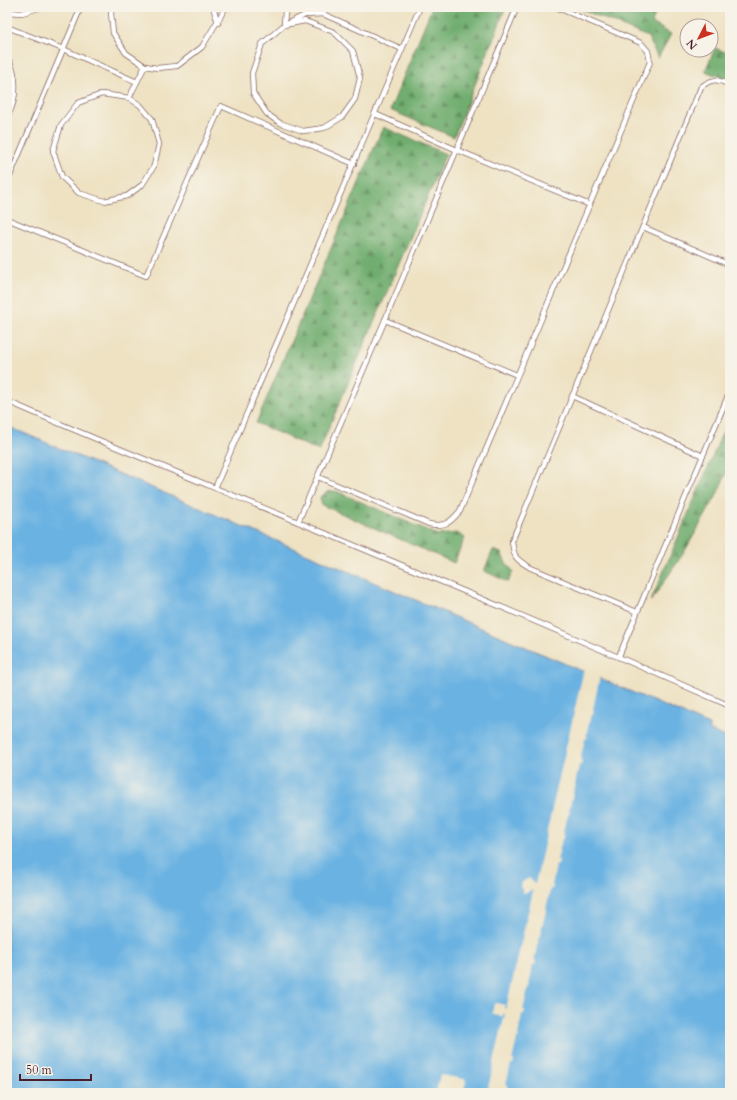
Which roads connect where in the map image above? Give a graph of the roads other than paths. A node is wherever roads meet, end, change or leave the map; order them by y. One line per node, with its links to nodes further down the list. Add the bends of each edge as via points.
1 (42, 7): 10 (lane, via 22,13)
2 (81, 7): 14 (lane)
3 (112, 7): 17 (lane, via 113,33 126,53)
4 (213, 7): 11 (lane)
5 (226, 7): 11 (lane)
6 (286, 7): 12 (lane)
7 (420, 7): 15 (lane)
8 (517, 7): 23 (lane)
9 (556, 7): 26 (lane, via 641,42 648,51 650,62)
10 (7, 12)
11 (218, 23): 17 (lane, via 202,48 177,66)
12 (284, 25): 12 (lane, via 262,44 252,73 253,93 267,114 280,124 303,131 324,128 342,117 355,99 360,78 353,51 334,32 305,21); 15 (lane, via 305,15 323,14)
13 (7, 27): 14 (lane)
14 (63, 49): 18 (lane); 25 (lane)
15 (402, 49): 21 (lane)
16 (7, 57): 22 (lane, via 16,84 11,111)
17 (145, 66): 18 (lane)
18 (137, 82): 20 (lane)
19 (730, 85): 28 (lane, via 714,80 701,87)
20 (129, 98): 20 (lane, via 102,94 78,103 61,125 53,151 62,177 79,194 104,201 127,196 142,185 154,166 159,144 152,119 140,105)
21 (375, 114): 23 (lane); 24 (lane)
22 (7, 117)
23 (457, 150): 26 (lane); 30 (lane)
24 (354, 164): 27 (lane, via 221,106 146,276); 37 (lane)
25 (8, 180)
26 (590, 205): 31 (lane)
27 (7, 219)
28 (643, 227): 29 (lane); 33 (lane)
29 (730, 265)
30 (385, 320): 31 (lane); 36 (lane)
31 (517, 375): 36 (lane, via 460,512 446,524 429,524)
32 (730, 391): 35 (lane)
33 (572, 396): 35 (lane); 39 (lane, via 514,531 513,554 520,562 531,568)
34 (7, 401): 37 (lane)
35 (703, 456): 39 (lane)
36 (318, 478): 38 (lane)
37 (215, 488): 38 (lane)
38 (298, 522): 40 (lane)
39 (638, 612): 40 (lane)
40 (619, 656): 41 (lane)
41 (730, 706)

